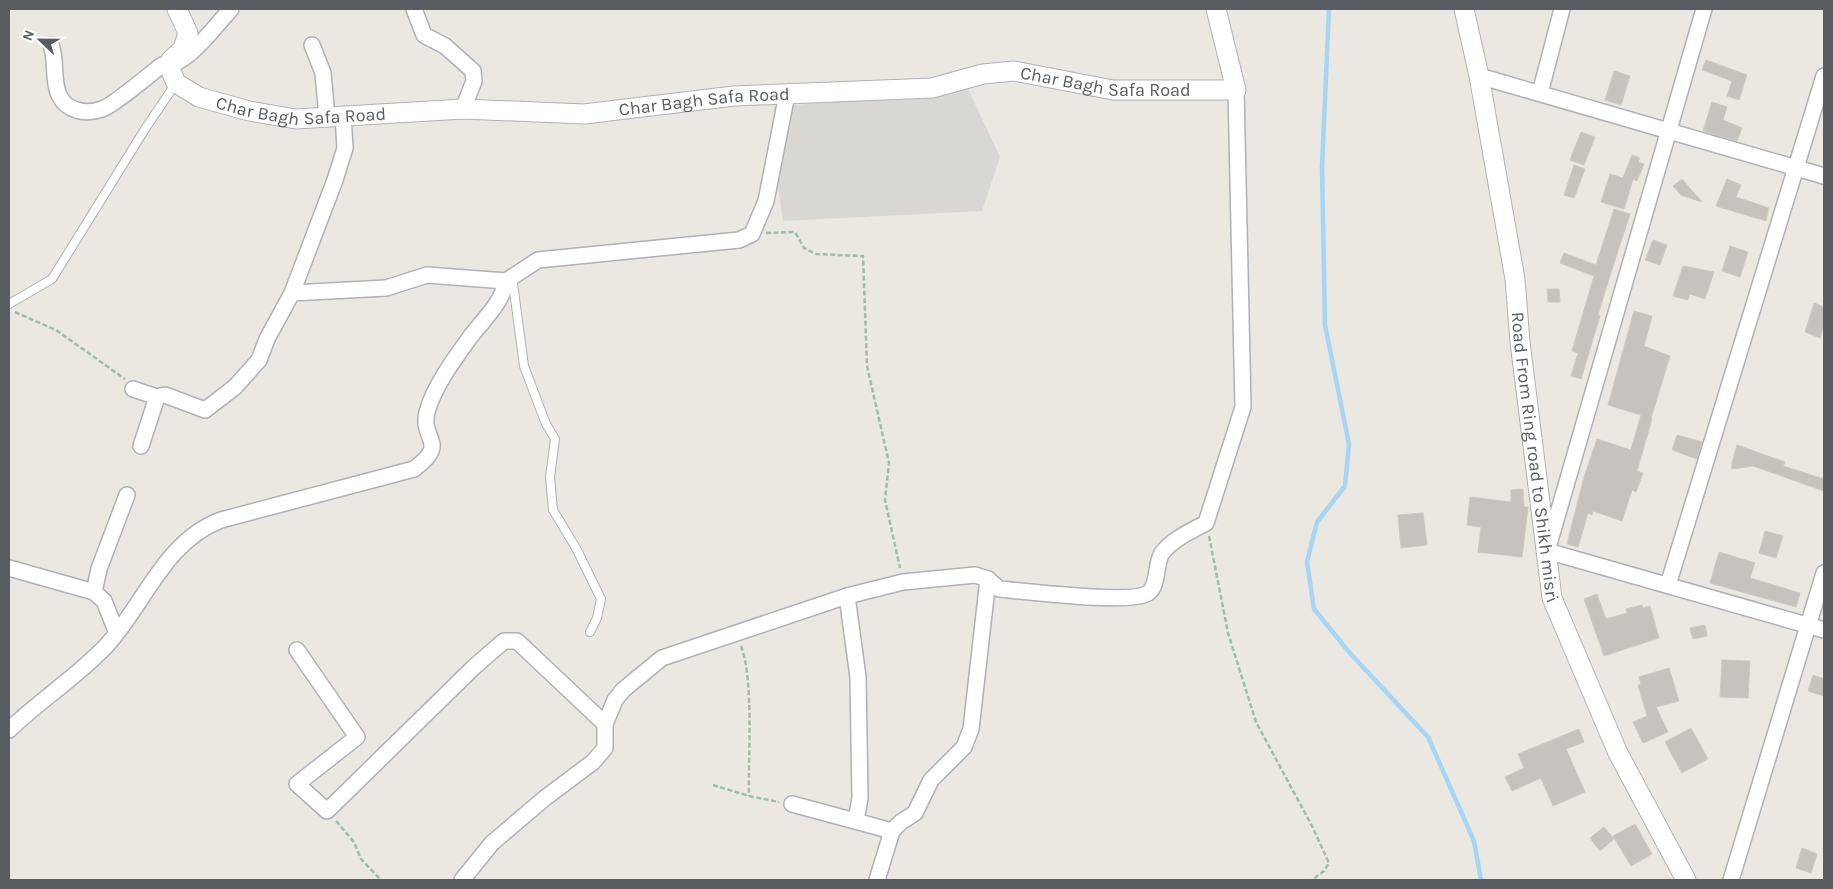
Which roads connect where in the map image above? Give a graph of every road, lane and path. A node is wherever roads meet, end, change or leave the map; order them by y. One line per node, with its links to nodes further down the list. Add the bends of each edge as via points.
1 (177, 9): 10 (street, via 188,33 183,49 171,60)
2 (231, 9): 10 (street)
3 (414, 9): 16 (street, via 424,35 444,46 472,71 474,81)
4 (1216, 9): 13 (street)
5 (1464, 9): 11 (street, Road From Ring road to Shikh misri)
6 (1562, 9): 15 (street)
7 (1704, 9): 18 (street)
8 (51, 45): 10 (street, via 58,93 64,105 79,112 103,109 162,65)
9 (312, 46): 17 (street)
10 (173, 74): 17 (street, Char Bagh Safa Road, via 199,97 249,111 296,119); 24 (lane, via 145,129 52,278)
11 (1479, 76): 15 (street); 31 (street, Road From Ring road to Shikh misri, via 1515,279)
12 (1824, 76): 19 (street)
13 (1236, 90): 14 (street, Char Bagh Safa Road, via 1112,90 1014,71 983,74 932,88); 30 (street, via 1244,407)
14 (787, 94): 16 (street, Char Bagh Safa Road, via 734,96 584,114); 21 (street, via 766,201)
15 (1540, 94): 18 (street)
16 (463, 109): 17 (street, Char Bagh Safa Road)
17 (335, 116): 23 (street, via 345,148)
18 (1668, 131): 19 (street); 31 (street)
19 (1798, 168): 20 (street); 36 (street)
20 (1824, 176)
21 (752, 234): 22 (street, via 739,240 538,260); 35 (path, via 795,232 804,248 816,254 864,256 867,366 889,463 885,500)
22 (509, 279): 23 (street, via 427,276 386,288); 41 (street, via 503,294 446,374 427,414 433,446 428,458 414,469 204,526 172,555); 42 (lane, via 524,366 555,439 550,477 553,510 601,599)
23 (292, 293): 27 (street, via 259,360 235,387 205,410 165,395)
24 (9, 304)
25 (9, 309): 26 (path, via 56,330 123,377)
26 (133, 389): 27 (street)
27 (157, 397): 28 (street)
28 (141, 446)
29 (127, 495): 37 (street, via 99,569)
30 (1206, 523): 34 (street, via 1173,542 1161,555 1148,593 1125,598 999,589); 56 (path, via 1228,633 1256,722 1329,863)
31 (1547, 551): 36 (street); 57 (street, Road From Ring road to Shikh misri, via 1552,598 1571,647 1618,753)
32 (9, 568): 37 (street)
33 (1824, 573): 39 (street)
34 (988, 579): 35 (street, via 975,574); 52 (street, via 971,729 964,746 931,780 915,813)
35 (902, 582): 38 (street)
36 (1668, 585): 39 (street)
37 (94, 592): 41 (street, via 104,601)
38 (847, 596): 43 (street); 51 (street, via 858,677 860,798)
39 (1809, 626): 40 (street); 58 (street)
40 (1824, 630)
41 (116, 631): 46 (street, via 107,644 60,689)
42 (590, 632)
43 (736, 633): 45 (street, via 662,658 623,690); 48 (path, via 744,655 748,695)
44 (297, 650): 50 (street, via 357,737 297,784)
45 (605, 724): 50 (street, via 517,641 504,641); 54 (street, via 604,748 593,762 492,843)
46 (9, 730)
47 (713, 785): 48 (path)
48 (749, 796): 49 (path)
49 (792, 804): 51 (street)
50 (327, 811): 53 (path, via 354,842 361,860)
51 (856, 821): 52 (street)
52 (892, 831): 55 (street)
53 (381, 880)
54 (462, 880)
55 (877, 880)
56 (1312, 880)
57 (1686, 880)
58 (1731, 880)

